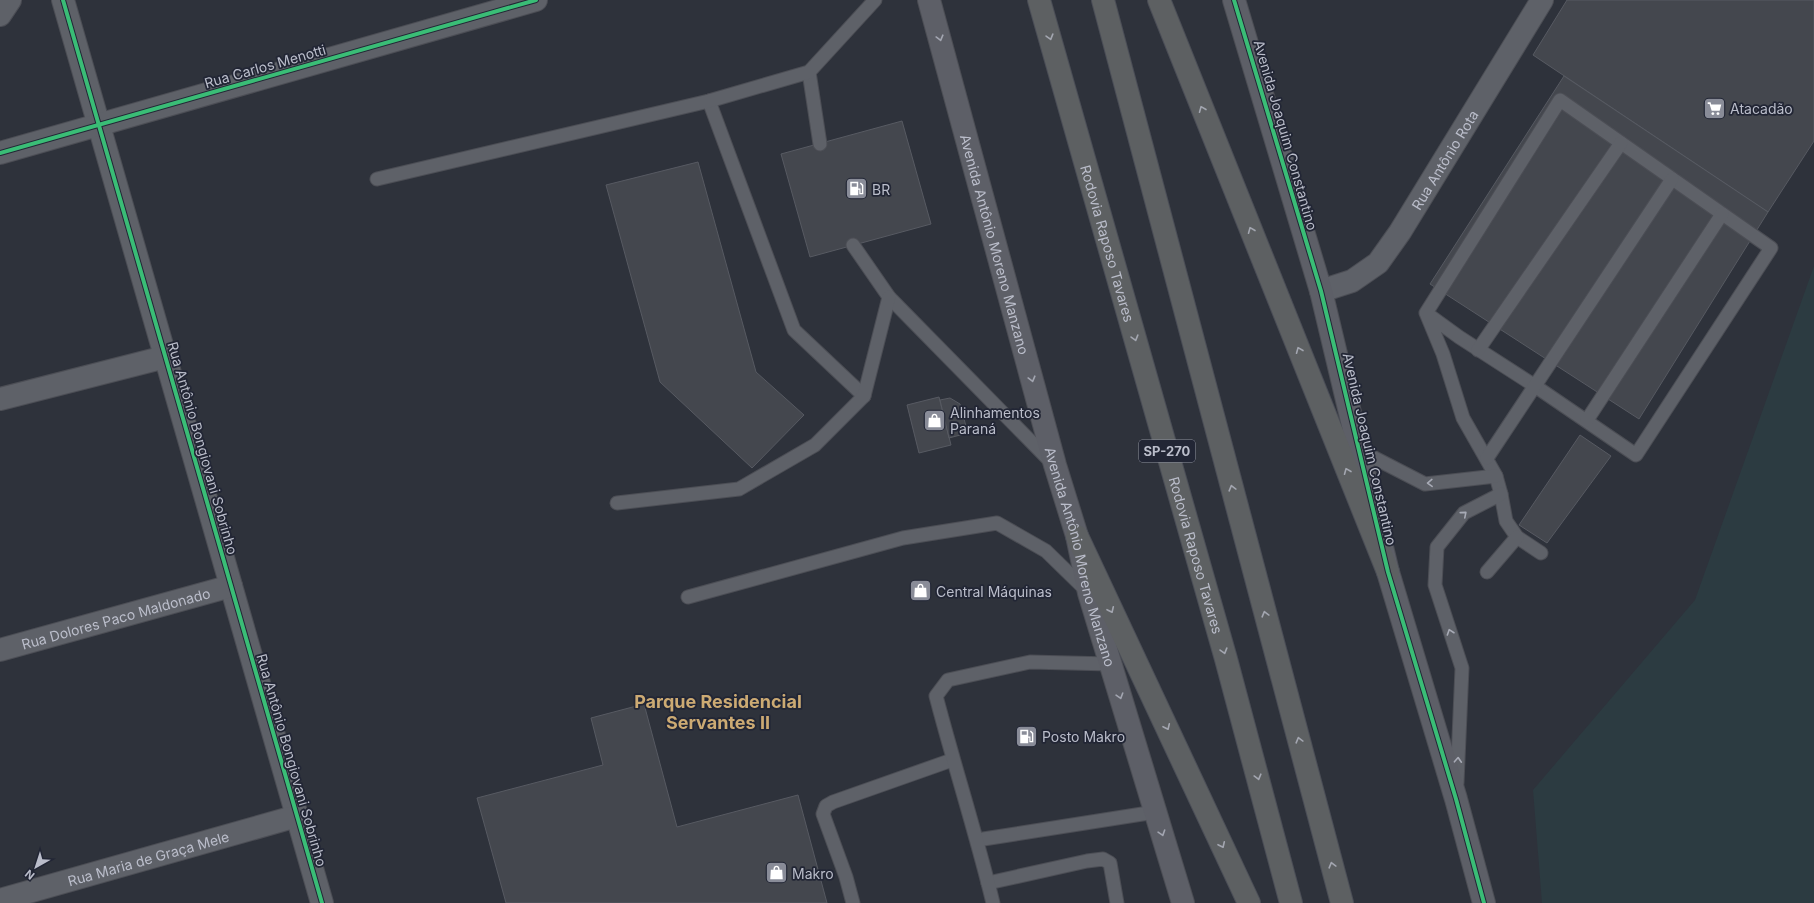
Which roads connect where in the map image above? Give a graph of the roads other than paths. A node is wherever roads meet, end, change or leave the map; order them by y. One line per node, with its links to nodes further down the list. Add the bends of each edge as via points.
1 (10, 0): 11 (street)
2 (63, 0): 14 (street, Rua Antônio Bongiovani Sobrinho)
3 (536, 0): 14 (street, Rua Carlos Menotti)
4 (875, 0): 12 (lane)
5 (929, 0): 33 (street, Avenida Antônio Moreno Manzano, one-way to 33)
6 (1039, 0): 60 (highway, Rodovia Raposo Tavares / SP-270, one-way to 60, via 1224,651)
7 (1103, 0): 61 (highway, one-way to 7)
8 (1159, 0): 40 (highway, one-way to 8)
9 (1234, 0): 22 (street, Avenida Joaquim Constantino)
10 (1542, 0): 22 (street, Rua Antônio Rota, via 1400,232 1378,263 1352,281)
11 (0, 15)
12 (808, 72): 13 (lane); 16 (lane)
13 (709, 101): 19 (lane); 28 (lane, via 794,330)
14 (99, 124): 17 (street, Rua Carlos Menotti); 26 (street, Rua Antônio Bongiovani Sobrinho)
15 (1621, 143): 18 (lane); 24 (lane, via 1560,100); 25 (lane)
16 (820, 144)
17 (0, 153)
18 (1672, 179): 20 (lane); 27 (lane)
19 (377, 180)
20 (1722, 214): 30 (lane); 30 (lane, via 1771,248 1636,455)
21 (853, 245): 23 (lane)
22 (1321, 292): 31 (street, Avenida Joaquim Constantino)
23 (889, 297): 28 (lane); 33 (lane)
24 (1426, 313): 25 (lane); 32 (lane, via 1443,354 1463,418)
25 (1478, 350): 27 (lane)
26 (166, 358): 29 (street); 42 (street, Rua Antônio Bongiovani Sobrinho)
27 (1535, 386): 30 (lane); 32 (lane)
28 (864, 396): 36 (lane, via 815,445 740,489)
29 (0, 399)
30 (1587, 420)
31 (1359, 450): 34 (lane, one-way to 31, via 1425,484); 40 (street, Avenida Joaquim Constantino)
32 (1487, 458): 34 (lane)
33 (1055, 465): 37 (street, Avenida Antônio Moreno Manzano)
34 (1496, 476): 35 (lane)
35 (1501, 494): 38 (lane, via 1506,522); 48 (lane, one-way to 35, via 1462,668 1435,585 1437,547 1464,513)
36 (617, 503)
37 (1077, 536): 43 (street, Avenida Antônio Moreno Manzano); 59 (highway, one-way to 59)
38 (1517, 537): 39 (lane); 41 (lane)
39 (1541, 553)
40 (1388, 572): 48 (street, Avenida Joaquim Constantino)
41 (1487, 572)
42 (231, 586): 45 (street, Rua Dolores Paco Maldonado); 50 (street, Rua Antônio Bongiovani Sobrinho)
43 (1089, 593): 44 (lane, via 1046,551 997,523 903,538); 46 (street, Avenida Antônio Moreno Manzano)
44 (688, 598)
45 (0, 650)
46 (1110, 664): 47 (lane, via 1030,662 948,680 936,696); 49 (street, Avenida Antônio Moreno Manzano, one-way to 49)
47 (952, 760): 51 (lane); 55 (lane, via 826,806 823,814)
48 (1456, 799): 62 (street, Avenida Joaquim Constantino)
49 (1155, 812): 51 (lane); 58 (street, Avenida Antônio Moreno Manzano, one-way to 58)
50 (297, 816): 53 (street, Rua Maria de Graça Mele); 54 (street, Rua Antônio Bongiovani Sobrinho)
51 (977, 840): 52 (lane)
52 (988, 883): 56 (lane); 57 (lane, via 1102,859 1110,863)
53 (0, 900)
54 (322, 903)
55 (853, 903)
56 (993, 903)
57 (1117, 903)
58 (1183, 903)
59 (1249, 903)
60 (1292, 903)
61 (1342, 903)
62 (1484, 903)

